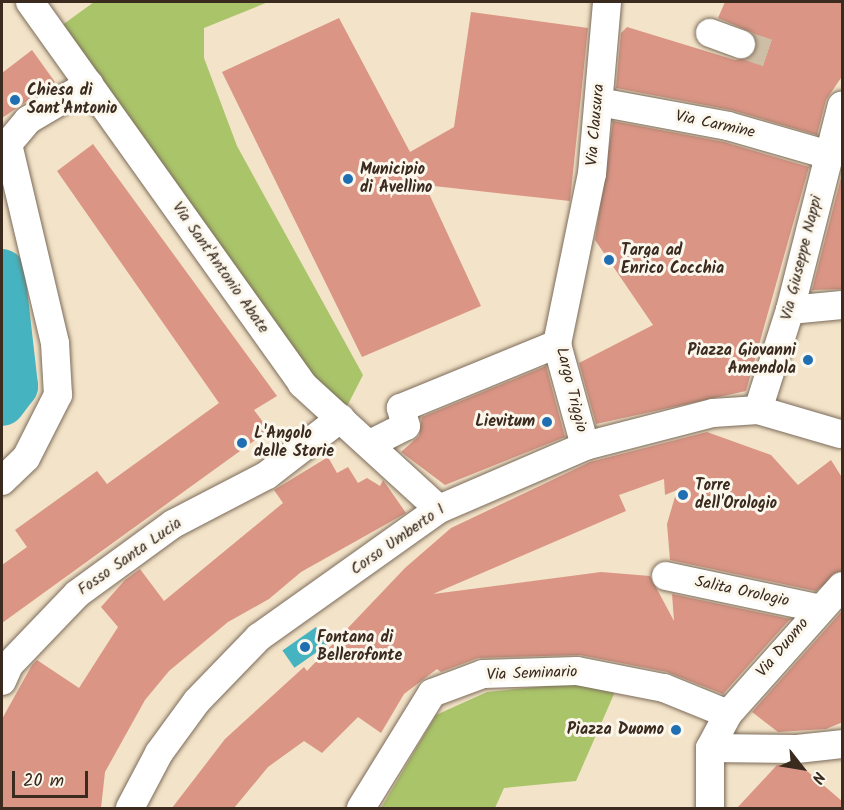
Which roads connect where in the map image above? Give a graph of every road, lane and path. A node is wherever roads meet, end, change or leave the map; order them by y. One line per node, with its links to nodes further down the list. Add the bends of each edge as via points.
1 (607, 2): 6 (street, Via Clausura)
2 (43, 6): 5 (street, Via Sant'Antonio Abate)
3 (710, 33): 4 (street)
4 (741, 44)
5 (89, 84): 14 (street, Via Sant'Antonio Abate, via 302,384); 18 (street, via 28,120 8,144 55,343 58,395 26,458)
6 (599, 102): 8 (street, Via Carmine, via 728,126); 9 (street, Via Clausura)
7 (843, 105): 8 (street, Via Giuseppe Nappi)
8 (829, 155): 11 (street, Via Giuseppe Nappi)
9 (586, 255): 12 (street, Largo Triggio)
10 (843, 304): 11 (street)
11 (790, 310): 13 (street, Via Giuseppe Nappi)
12 (557, 344): 16 (street, via 401,408 406,426); 17 (street, Largo Triggio)
13 (758, 410): 15 (street); 17 (street, Corso Umberto I, via 713,413)
14 (341, 417): 16 (street, Via Sant'Antonio Abate); 23 (street, Fosso Santa Lucia, via 267,475 173,524 77,594 9,665)
15 (842, 436)
16 (370, 444): 19 (street, Via Sant'Antonio Abate)
17 (585, 446): 19 (street, Corso Umberto I)
18 (2, 481)
19 (439, 508): 27 (street, Corso Umberto I, via 259,637 197,701 159,753)
20 (666, 576): 22 (street, Salita Orologio)
21 (843, 586): 22 (street, Via Duomo)
22 (817, 608): 24 (street, Via Duomo)
23 (2, 681)
24 (728, 714): 26 (street, Via Duomo); 28 (street, Via Seminario, via 664,688 577,671 483,674 432,693)
25 (843, 744): 26 (street)
26 (710, 748): 29 (street)
27 (130, 808)
28 (361, 808)
29 (710, 808)

